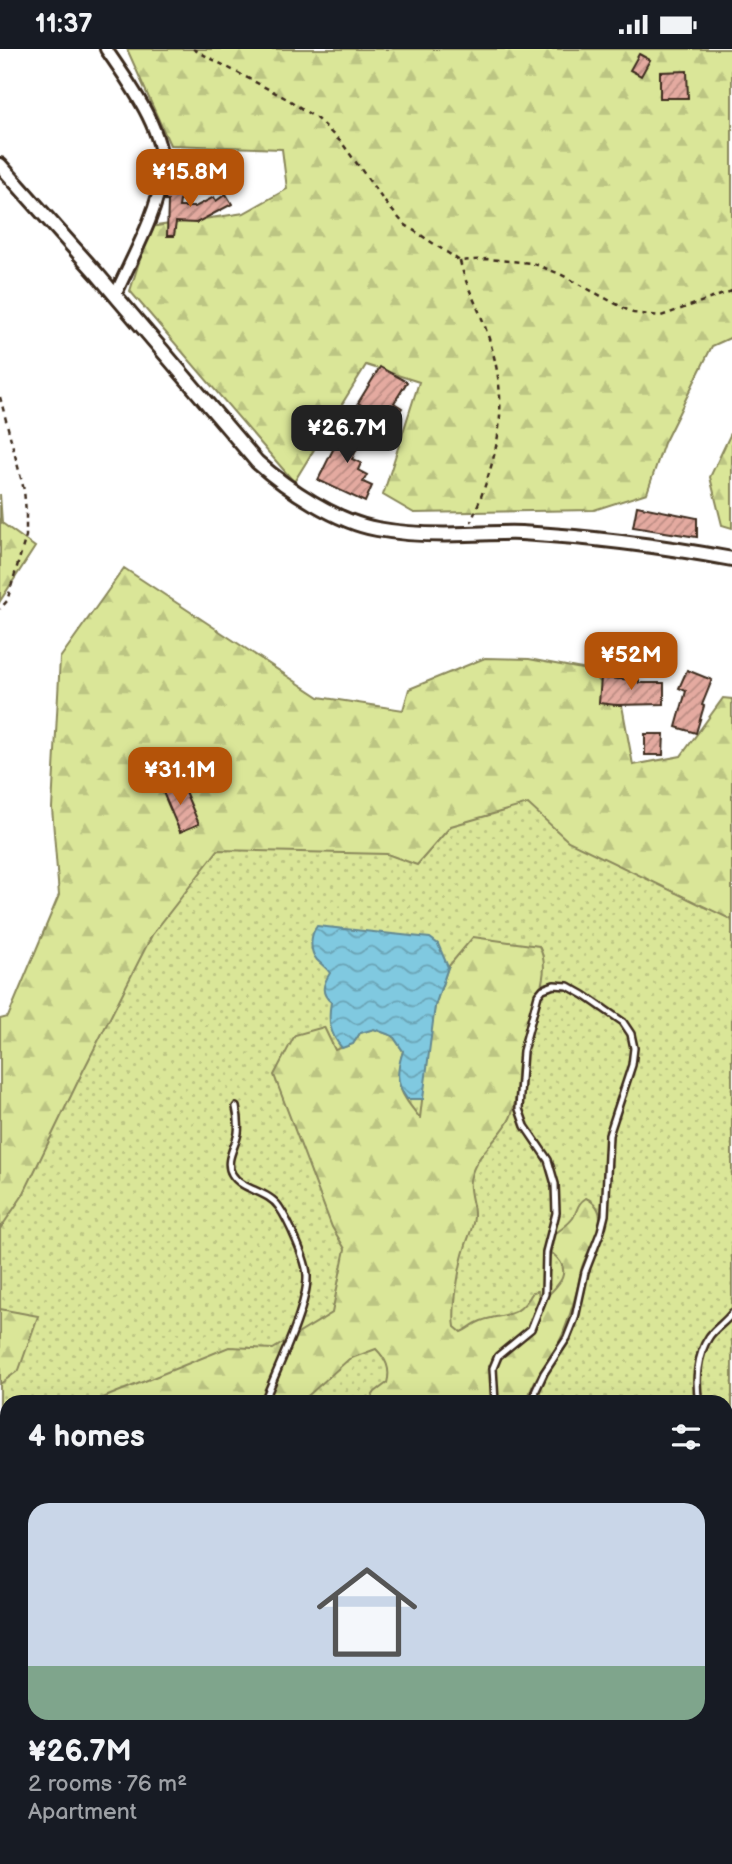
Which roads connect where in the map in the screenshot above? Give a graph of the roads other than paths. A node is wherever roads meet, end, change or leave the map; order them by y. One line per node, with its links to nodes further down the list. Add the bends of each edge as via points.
1 (106, 49): 3 (street, via 139,98 162,159 155,204)
2 (0, 165): 3 (street)
3 (115, 296): 4 (street, via 257,462 319,505 364,526 558,535)
4 (732, 559)
5 (236, 1107): 7 (lane, via 238,1134 229,1162 231,1174 279,1206 307,1276 293,1329)
6 (732, 1313): 10 (lane, via 709,1337 696,1380)
7 (267, 1395)
8 (495, 1395): 9 (lane, via 493,1368 498,1356 531,1329 545,1294 546,1252 556,1213 555,1184 548,1160 521,1116 519,1097 523,1051 538,995 554,985 568,986 622,1022 634,1048 610,1135 606,1215 568,1338)
9 (535, 1395)
10 (698, 1395)

